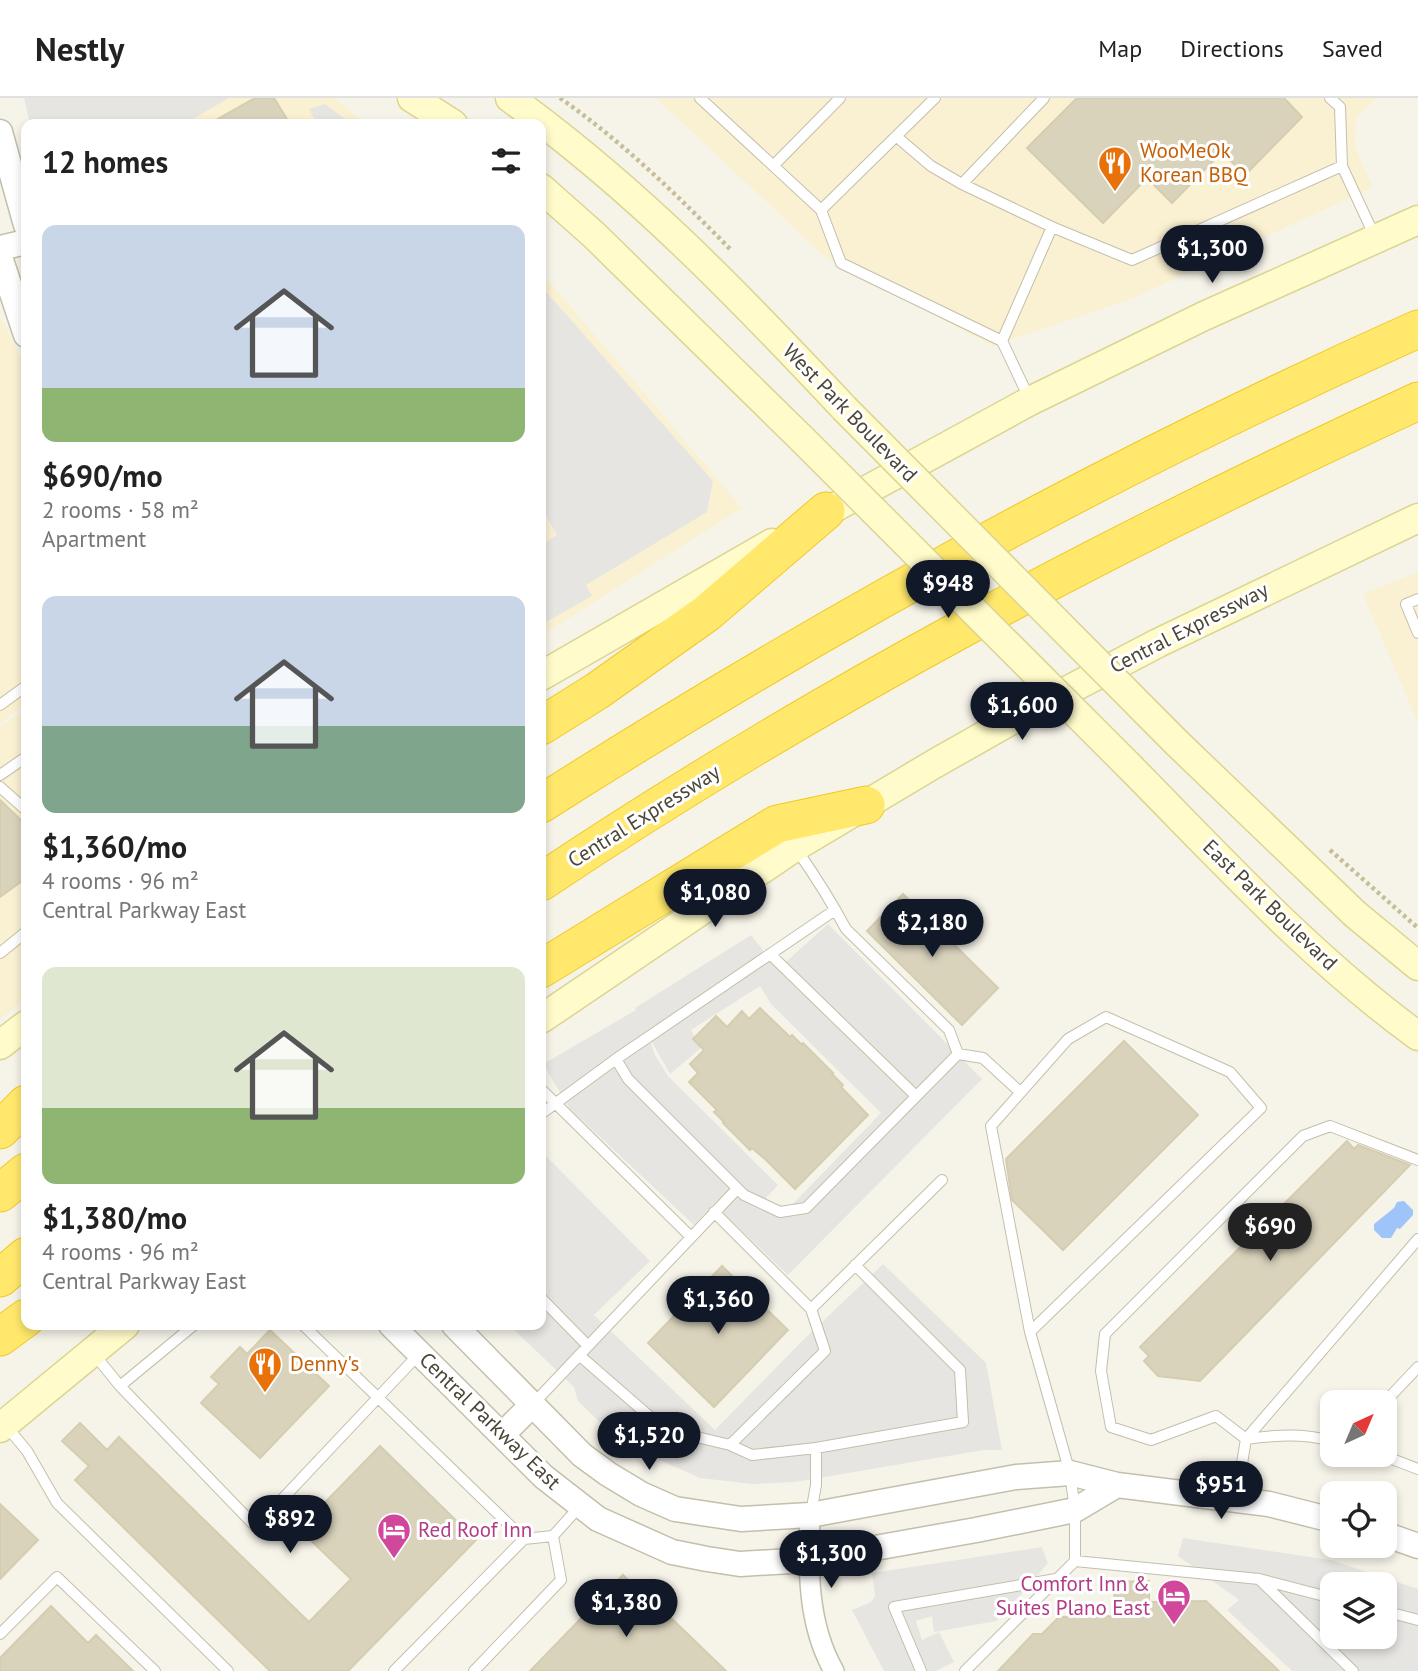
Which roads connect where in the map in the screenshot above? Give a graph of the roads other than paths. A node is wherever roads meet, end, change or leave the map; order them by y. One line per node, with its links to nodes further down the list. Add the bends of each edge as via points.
1 (412, 98): 8 (main road)
2 (510, 98): 9 (main road, West Park Boulevard, bridge)
3 (700, 98): 13 (lane)
4 (839, 98): 13 (lane)
5 (935, 98): 12 (lane)
6 (1044, 98): 15 (lane)
7 (1330, 98): 14 (lane, via 1340,107)
8 (445, 119)
9 (539, 119)
10 (546, 124): 51 (main road, West Park Boulevard, bridge, via 637,199 736,293 1177,743 1354,915)
11 (0, 132): 17 (street)
12 (897, 136): 15 (lane); 18 (lane)
13 (774, 165): 18 (lane)
14 (1342, 166): 20 (lane, via 1132,260); 21 (lane)
15 (962, 184): 20 (lane)
16 (546, 192): 54 (main road, East Park Boulevard, bridge, via 802,439 1315,950)
17 (21, 208)
18 (821, 210): 27 (lane, via 841,263)
19 (1418, 220): 21 (main road)
20 (1052, 228): 27 (lane)
21 (1375, 237): 28 (main road)
22 (21, 243): 23 (street)
23 (0, 248)
24 (0, 257): 25 (street)
25 (21, 320)
26 (1418, 329): 41 (highway, via 1228,417 952,559 745,677)
27 (1002, 341): 28 (lane)
28 (1030, 401): 30 (main road)
29 (1418, 401): 45 (highway, Central Expressway, via 1132,539 946,637 797,720)
30 (826, 511): 34 (main road); 37 (highway, via 708,613)
31 (1418, 518): 42 (main road, Central Expressway, via 1158,643 1017,717)
32 (1418, 599): 33 (lane, via 1406,604)
33 (1418, 633)
34 (546, 673)
35 (21, 690): 36 (lane)
36 (0, 705)
37 (546, 723)
38 (21, 760): 39 (lane)
39 (0, 775)
40 (0, 787): 43 (lane)
41 (546, 800)
42 (866, 805): 44 (main road, Central Expressway); 50 (highway, via 777,824)
43 (21, 806)
44 (795, 847): 46 (lane); 52 (main road, Central Expressway)
45 (546, 879)
46 (835, 910): 49 (lane); 56 (lane, via 846,929 949,1030)
47 (21, 936): 48 (lane)
48 (0, 953)
49 (770, 954): 57 (lane); 60 (lane)
50 (546, 966)
51 (1418, 966)
52 (546, 1016)
53 (21, 1029): 55 (main road)
54 (1418, 1036)
55 (0, 1045)
56 (958, 1054): 58 (lane, via 983,1058); 60 (lane)
57 (616, 1059): 61 (lane); 68 (lane, via 628,1079)
58 (1020, 1092): 84 (lane, via 991,1126); 84 (lane, via 1068,1039 1106,1017 1230,1072 1261,1108)
59 (546, 1094): 61 (lane)
60 (916, 1096): 68 (lane, via 806,1208 779,1212)
61 (555, 1104): 63 (lane); 71 (lane)
62 (21, 1109): 64 (highway)
63 (546, 1110)
64 (0, 1130)
65 (1418, 1160): 98 (lane, via 1330,1126 1303,1136 1105,1334 1101,1371 1111,1426 1151,1440 1216,1416)
66 (21, 1176): 69 (highway)
67 (942, 1180): 74 (lane)
68 (737, 1188): 70 (lane)
69 (0, 1193)
70 (714, 1212): 71 (lane); 77 (lane)
71 (691, 1237): 86 (lane)
72 (1418, 1239): 98 (lane)
73 (21, 1260): 75 (highway)
74 (855, 1265): 77 (lane); 100 (lane, via 960,1370 962,1422)
75 (0, 1278)
76 (546, 1303): 86 (lane)
77 (811, 1309): 99 (lane, via 825,1351)
78 (21, 1322): 85 (highway)
79 (118, 1330): 87 (main road)
80 (188, 1330): 91 (lane)
81 (308, 1330): 93 (lane)
82 (396, 1330): 88 (street, Central Parkway East)
83 (459, 1330): 94 (street, Central Parkway East)
84 (1030, 1332): 104 (lane)
85 (0, 1337)
86 (588, 1346): 89 (lane)
87 (91, 1351): 91 (lane); 95 (main road)
88 (419, 1353): 93 (lane); 96 (street, Central Parkway East)
89 (579, 1355): 94 (lane); 99 (lane, via 664,1429)
90 (1418, 1367): 92 (lane)
91 (120, 1386): 93 (lane, via 256,1527)
92 (1396, 1390)
93 (380, 1397): 112 (lane)
94 (533, 1405): 96 (street); 103 (street, Central Parkway East)
95 (2, 1426): 124 (lane, via 27,1451 57,1503)
96 (502, 1435): 107 (street, Central Parkway East)
97 (1320, 1438): 98 (lane)
98 (1246, 1439): 106 (lane)
99 (730, 1445): 100 (lane, via 752,1455)
100 (816, 1448): 109 (lane)
101 (1397, 1461): 102 (lane)
102 (1418, 1469)
103 (604, 1472): 107 (street); 109 (street, Central Parkway East, via 675,1509 741,1519)
104 (1070, 1473): 105 (street, Central Parkway East); 108 (lane); 109 (street, Central Parkway East, via 1016,1477)
105 (1117, 1485): 106 (street, Central Parkway East); 108 (street, Central Parkway East)
106 (1236, 1500): 110 (street, Central Parkway East)
107 (581, 1506): 111 (lane); 115 (street, Central Parkway East, via 598,1519 672,1552 740,1564)
108 (1075, 1510): 115 (street, Central Parkway East); 116 (lane)
109 (810, 1515): 115 (street)
110 (1320, 1517)
111 (553, 1536): 112 (lane); 126 (lane, via 561,1580)
112 (524, 1539): 125 (lane)
113 (1397, 1539): 114 (street)
114 (1418, 1546)
115 (808, 1560): 127 (street, via 813,1616)
116 (1075, 1561): 117 (lane); 118 (lane)
117 (1057, 1578): 128 (lane, via 894,1607); 129 (lane)
118 (1259, 1579): 119 (lane); 130 (lane)
119 (1320, 1595)
120 (1397, 1614): 121 (lane)
121 (1418, 1620)
122 (0, 1634): 123 (lane, via 57,1577)
123 (155, 1671)
124 (228, 1671)
125 (394, 1671)
126 (474, 1671)
127 (834, 1671)
128 (921, 1671)
129 (965, 1671)
130 (1353, 1671)

